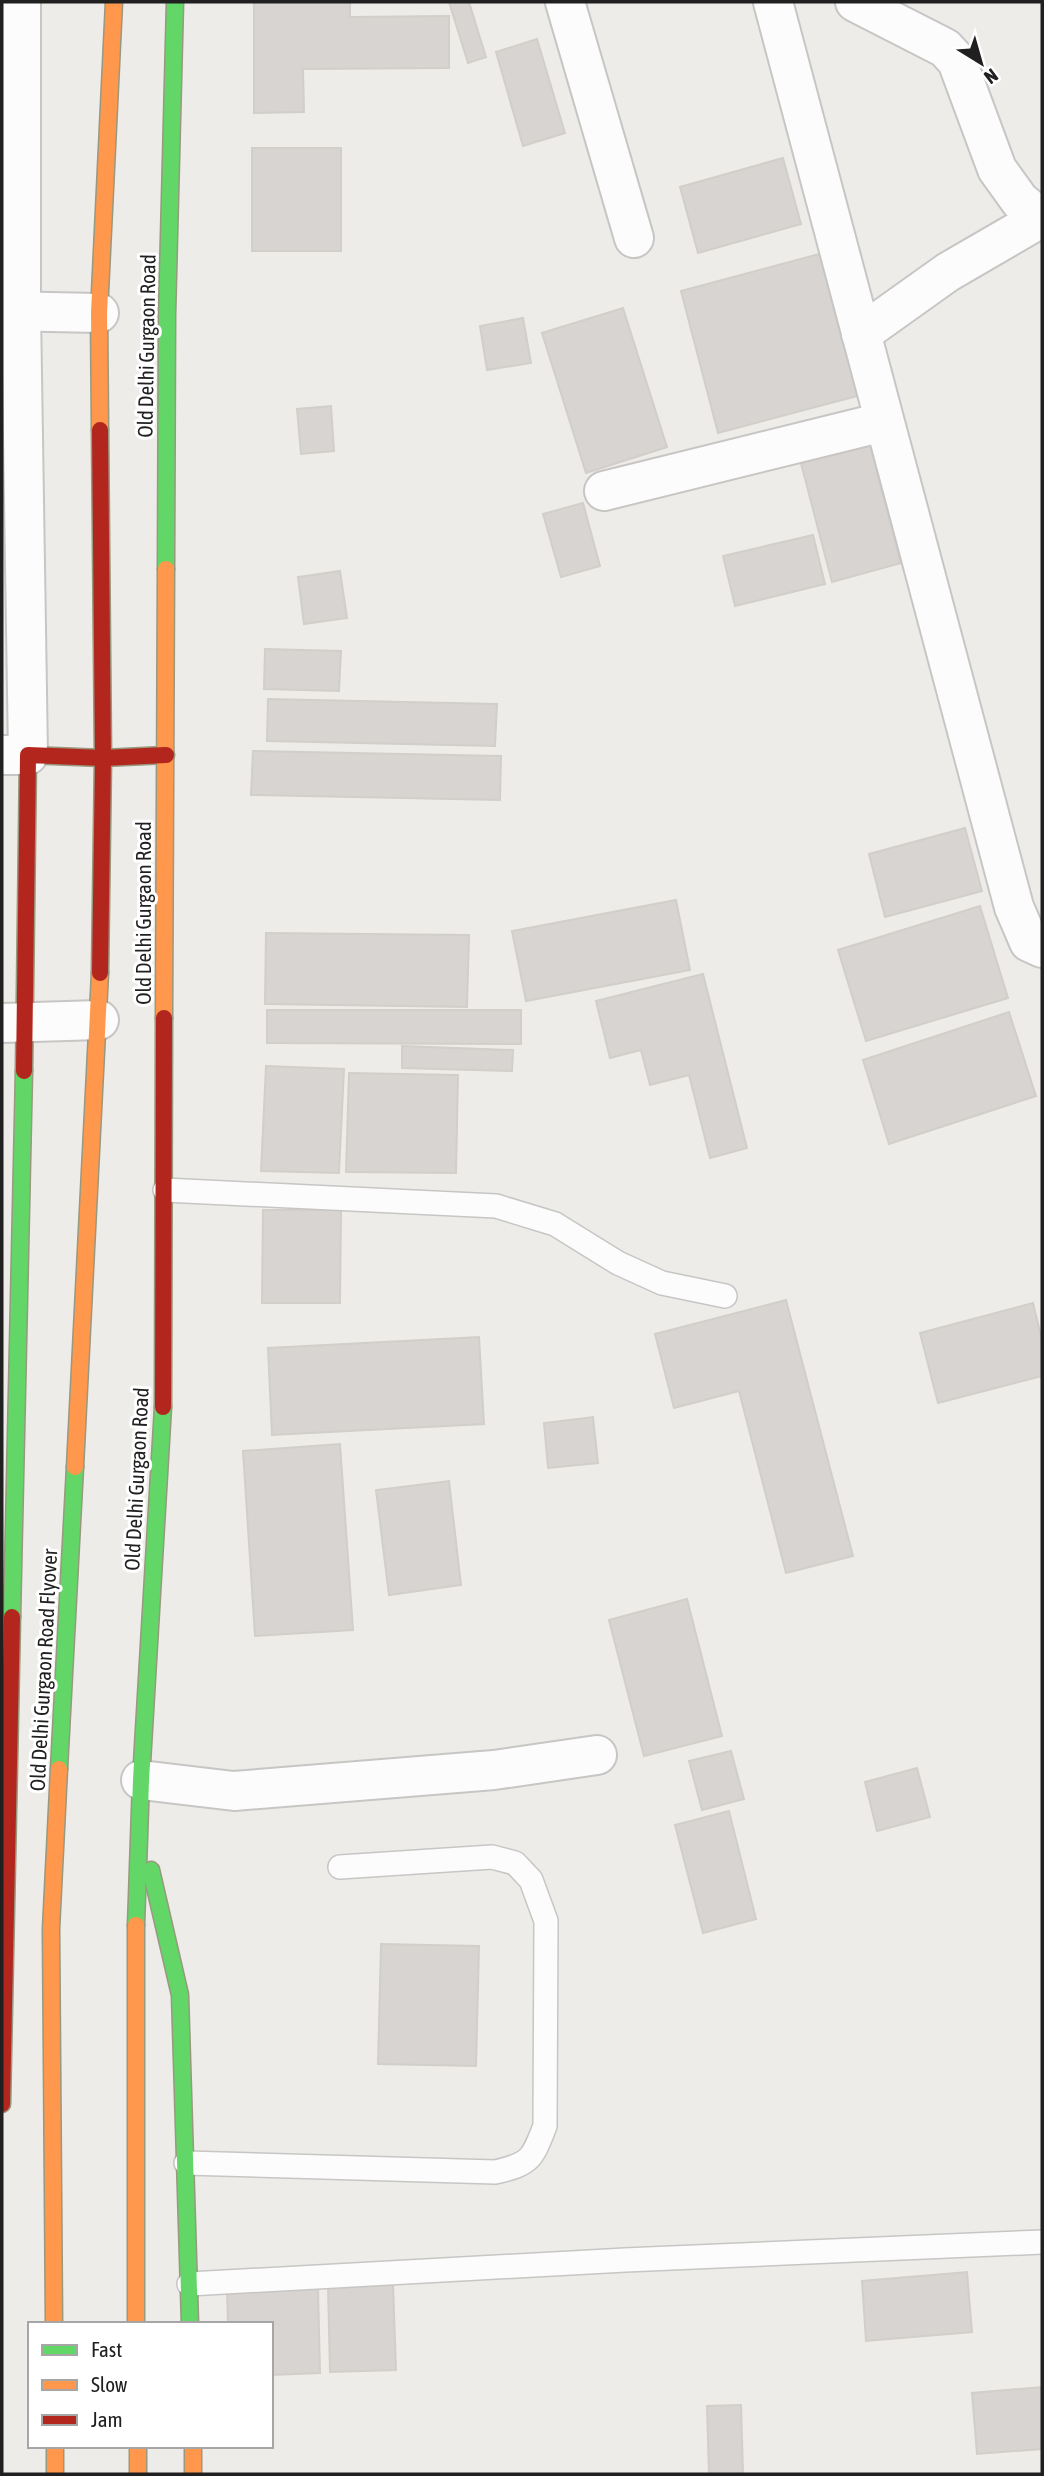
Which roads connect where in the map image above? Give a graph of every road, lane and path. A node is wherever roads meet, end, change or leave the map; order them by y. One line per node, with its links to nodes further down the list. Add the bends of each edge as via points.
1 (21, 2): 9 (street)
2 (114, 2): 10 (main road, Old Delhi Gurgaon Road)
3 (175, 2): 15 (main road, Old Delhi Gurgaon Road, via 167,315)
4 (565, 2): 8 (street)
5 (773, 2): 11 (street)
6 (855, 2): 7 (street, via 944,48 957,61 997,169 1020,201)
7 (1042, 218): 11 (street, via 948,272)
8 (634, 238)
9 (11, 311): 10 (street); 14 (street)
10 (99, 313): 16 (main road, Old Delhi Gurgaon Road)
11 (861, 334): 12 (street)
12 (883, 422): 13 (street); 17 (street, via 1014,906 1029,942)
13 (604, 491)
14 (15, 755): 16 (main road); 19 (main road)
15 (166, 755): 16 (main road); 20 (main road, Old Delhi Gurgaon Road)
16 (103, 758): 18 (main road, Old Delhi Gurgaon Road)
17 (1042, 948)
18 (99, 1020): 19 (street); 31 (main road, Old Delhi Gurgaon Road Flyover, via 51,1929)
19 (13, 1023): 26 (main road)
20 (165, 1190): 21 (lane, via 496,1206 555,1224 618,1263 662,1283); 23 (main road, Old Delhi Gurgaon Road, via 163,1438)
21 (725, 1296)
22 (597, 1755): 23 (street, via 495,1770 234,1791)
23 (141, 1780): 24 (main road, Old Delhi Gurgaon Road)
24 (141, 1824): 28 (main road, via 180,1995); 32 (main road, via 135,1930)
25 (340, 1867): 28 (lane, via 492,1857 515,1863 531,1880 546,1922 545,2126 533,2156 517,2168 495,2172)
26 (2, 2007): 27 (main road)
27 (2, 2104)
28 (186, 2163): 30 (main road)
29 (1042, 2242): 30 (lane)
30 (189, 2284): 33 (main road)
31 (54, 2322)
32 (136, 2322)
33 (190, 2322)
34 (54, 2448): 37 (main road)
35 (138, 2448): 38 (main road)
36 (193, 2448): 39 (main road)
37 (55, 2474)
38 (138, 2474)
39 (193, 2474)

